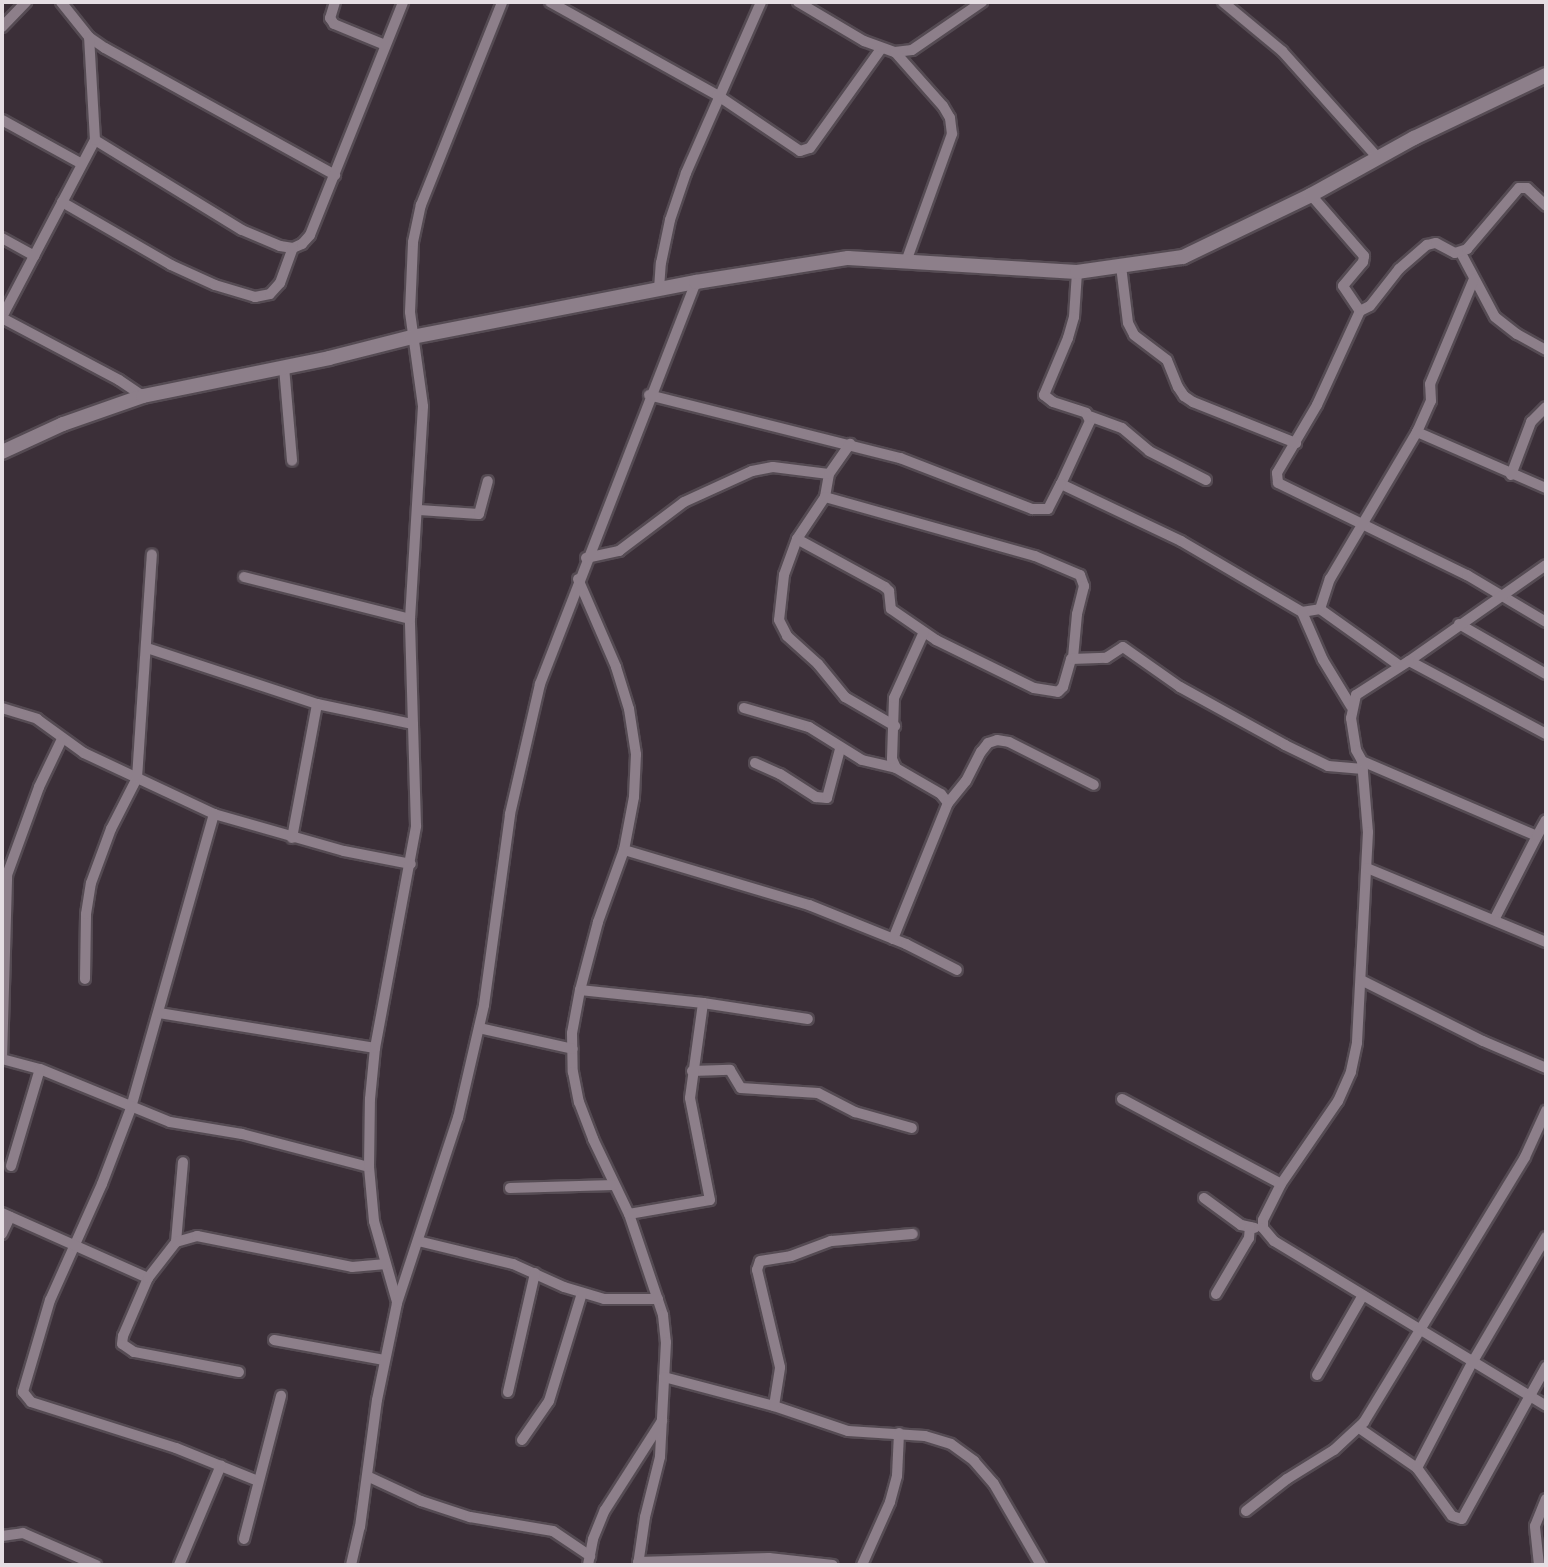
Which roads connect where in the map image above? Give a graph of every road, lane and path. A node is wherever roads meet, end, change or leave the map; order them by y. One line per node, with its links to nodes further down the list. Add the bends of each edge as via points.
1 (26, 2): 12 (street)
2 (61, 2): 13 (street)
3 (335, 2): 14 (street, via 330,18 334,24)
4 (403, 2): 14 (street)
5 (502, 2): 39 (street, via 421,205 413,242)
6 (550, 2): 18 (street)
7 (761, 2): 18 (street)
8 (798, 2): 11 (street)
9 (982, 2): 16 (street, via 912,50)
10 (1223, 2): 21 (street, via 1282,51)
11 (814, 5): 15 (street)
12 (2, 27)
13 (89, 37): 20 (street); 23 (street)
14 (385, 45): 23 (street)
15 (881, 49): 16 (street); 18 (street, via 805,152 794,149)
16 (895, 52): 31 (street, via 943,106 952,134)
17 (1546, 75): 21 (main road)
18 (718, 95): 36 (street, via 670,220)
19 (2, 120): 22 (street)
20 (96, 140): 22 (street); 28 (street, via 242,230)
21 (1378, 158): 24 (main road)
22 (82, 164): 25 (street)
23 (335, 175): 28 (street, via 310,235)
24 (1311, 195): 32 (main road, via 1183,257); 37 (street, via 1364,256 1343,286)
25 (62, 202): 28 (street, via 171,265 255,297 270,294 281,283); 30 (street)
26 (1546, 206): 29 (street, via 1527,188 1519,188)
27 (2, 239): 30 (street)
28 (293, 248)
29 (1461, 253): 34 (street); 37 (street, via 1436,243 1427,245)
30 (34, 256): 38 (street)
31 (906, 262): 33 (main road); 35 (main road, via 848,258)
32 (1121, 266): 33 (main road); 47 (street, via 1128,323 1134,335 1167,360 1184,396)
33 (1077, 272): 45 (street, via 1074,317 1044,395)
34 (1474, 279): 40 (street, via 1495,317); 46 (street, via 1430,384 1431,401)
35 (696, 282): 36 (main road); 42 (street)
36 (659, 289): 39 (main road)
37 (1360, 312): 47 (street)
38 (2, 318): 43 (street)
39 (412, 337): 41 (main road); 58 (street, via 423,406)
40 (1546, 350)
41 (284, 367): 43 (main road); 50 (street)
42 (649, 395): 48 (street); 62 (street)
43 (143, 396): 49 (main road)
44 (1546, 407): 52 (street, via 1531,422)
45 (1089, 416): 53 (street, via 1122,428 1149,451); 55 (street)
46 (1417, 432): 52 (street); 59 (street)
47 (1296, 443): 59 (street, via 1278,473 1278,484)
48 (850, 444): 51 (street); 55 (street, via 1042,511 1048,509)
49 (2, 452)
50 (292, 461)
51 (829, 474): 57 (street); 62 (street, via 773,467 752,471 684,502 620,551)
52 (1511, 475): 56 (street)
53 (1206, 480)
54 (488, 481): 58 (street, via 479,514)
55 (1061, 484): 68 (street, via 1181,541)
56 (1546, 488)
57 (825, 497): 60 (street); 74 (street, via 1035,556 1080,575 1084,586)
58 (419, 510): 69 (street)
59 (1364, 524): 66 (street); 67 (street, via 1330,579)
60 (797, 539): 72 (street, via 885,587 891,609); 82 (street, via 779,601 779,620 787,636 845,697)
61 (152, 555): 73 (street)
62 (586, 558): 65 (street)
63 (1546, 565): 66 (street)
64 (244, 577): 69 (street)
65 (578, 579): 96 (street, via 629,709 636,754); 111 (street, via 540,684 521,754)
66 (1501, 594): 70 (street); 71 (street)
67 (1320, 609): 68 (street); 75 (street)
68 (1302, 612): 78 (street, via 1323,660)
69 (410, 619): 81 (street)
70 (1546, 622)
71 (1459, 624): 75 (street); 76 (street)
72 (924, 632): 74 (street, via 957,653 1049,693 1063,687); 82 (street, via 894,698)
73 (147, 648): 77 (street); 89 (street)
74 (1073, 658): 87 (street, via 1106,658 1123,648 1180,687 1328,766)
75 (1405, 664): 78 (street, via 1366,686); 83 (street)
76 (1546, 674)
77 (317, 704): 81 (street); 95 (street)
78 (1351, 706): 87 (street, via 1353,737)
79 (2, 708): 84 (street, via 37,719)
80 (744, 708): 85 (street, via 809,727)
81 (412, 724): 97 (street, via 416,782)
82 (895, 726): 88 (street, via 892,760)
83 (1546, 734)
84 (62, 739): 89 (street); 99 (street)
85 (840, 749): 86 (street, via 827,798 816,797); 88 (street, via 876,765)
86 (755, 763)
87 (1363, 765): 94 (street); 98 (street)
88 (896, 768): 91 (street, via 941,793)
89 (137, 778): 92 (street); 105 (street, via 91,883)
90 (1094, 785): 91 (street, via 997,740 981,752)
91 (948, 803): 101 (street)
92 (214, 814): 95 (street); 109 (street)
93 (1546, 820): 94 (street)
94 (1537, 836): 100 (street)
95 (292, 838): 97 (street)
96 (624, 850): 101 (street, via 770,892); 107 (street)
97 (411, 864): 112 (street)
98 (1367, 868): 100 (street); 106 (street)
99 (4, 874): 104 (street)
100 (1494, 920): 102 (street)
101 (893, 939): 103 (street)
102 (1546, 942)
103 (957, 970)
104 (2, 972): 114 (street)
105 (85, 979)
106 (1361, 980): 115 (street); 125 (street, via 1357,1043 1350,1072 1338,1101)
107 (580, 990): 108 (street); 113 (street)
108 (703, 1003): 110 (street); 117 (street)
109 (159, 1013): 112 (street); 119 (street)
110 (808, 1019)
111 (479, 1028): 113 (street); 136 (street, via 458,1118)
112 (375, 1048): 124 (street)
113 (573, 1049): 126 (street, via 579,1102)
114 (2, 1059): 116 (street)
115 (1546, 1068)
116 (40, 1069): 119 (street); 123 (street)
117 (692, 1071): 121 (street, via 730,1070 741,1088 818,1093 855,1112); 129 (street, via 694,1128 710,1200)
118 (1122, 1099): 125 (street)
119 (131, 1108): 124 (street, via 170,1122 242,1134); 138 (street)
120 (1546, 1111): 149 (street, via 1525,1157)
121 (912, 1128)
122 (183, 1163): 137 (street)
123 (11, 1166)
124 (369, 1167): 141 (street, via 374,1221)
125 (1281, 1184): 132 (street, via 1266,1211)
126 (614, 1185): 127 (street); 129 (street)
127 (510, 1188)
128 (1203, 1198): 131 (street)
129 (629, 1214): 147 (street)
130 (6, 1215): 133 (street); 138 (street)
131 (1250, 1227): 132 (street); 145 (street, via 1249,1238)
132 (1263, 1228): 146 (street, via 1274,1241)
133 (2, 1234)
134 (913, 1234): 160 (street, via 831,1241 791,1256 760,1261 757,1270 780,1367)
135 (1546, 1237): 139 (street)
136 (418, 1241): 142 (street); 148 (street)
137 (176, 1242): 141 (street, via 197,1236 352,1267); 143 (street)
138 (74, 1246): 143 (street); 166 (street, via 37,1338 23,1385 25,1398)
139 (1535, 1257): 140 (street); 152 (street)
140 (1546, 1262)
141 (386, 1264): 148 (street)
142 (536, 1273): 144 (street); 157 (street)
143 (148, 1279): 154 (street, via 122,1344 134,1352)
144 (582, 1293): 147 (street, via 604,1299); 165 (street, via 549,1401)
145 (1216, 1294)
146 (1363, 1296): 149 (street); 155 (street)
147 (658, 1299): 156 (street, via 664,1328)
148 (397, 1303): 151 (street)
149 (1420, 1331): 152 (street); 163 (street)
150 (274, 1340): 151 (street)
151 (384, 1360): 168 (street)
152 (1472, 1363): 159 (street); 167 (street)
153 (1546, 1367): 159 (street)
154 (239, 1372)
155 (1317, 1375)
156 (664, 1377): 160 (street); 162 (street)
157 (508, 1392)
158 (281, 1396): 169 (street)
159 (1529, 1397): 161 (street); 167 (street, via 1462,1519 1452,1516)
160 (774, 1406): 164 (street, via 848,1431)
161 (1546, 1406)
162 (662, 1421): 174 (street, via 605,1510); 175 (street, via 660,1457)
163 (1359, 1428): 167 (street); 171 (street)
164 (899, 1433): 180 (street, via 897,1476 890,1502); 181 (street, via 951,1444 974,1461 994,1484)
165 (522, 1440)
166 (221, 1465): 169 (street); 177 (street)
167 (1417, 1468)
168 (367, 1476): 174 (street, via 470,1517 553,1531); 178 (street)
169 (258, 1481): 173 (street)
170 (1546, 1499): 182 (street, via 1535,1526)
171 (1246, 1511)
172 (2, 1536): 176 (street, via 23,1533)
173 (244, 1539)
174 (589, 1561)
175 (638, 1563): 179 (street, via 769,1558)
176 (96, 1565)
177 (178, 1565)
178 (351, 1565)
179 (833, 1565)
180 (862, 1565)
181 (1041, 1565)
182 (1539, 1565)

